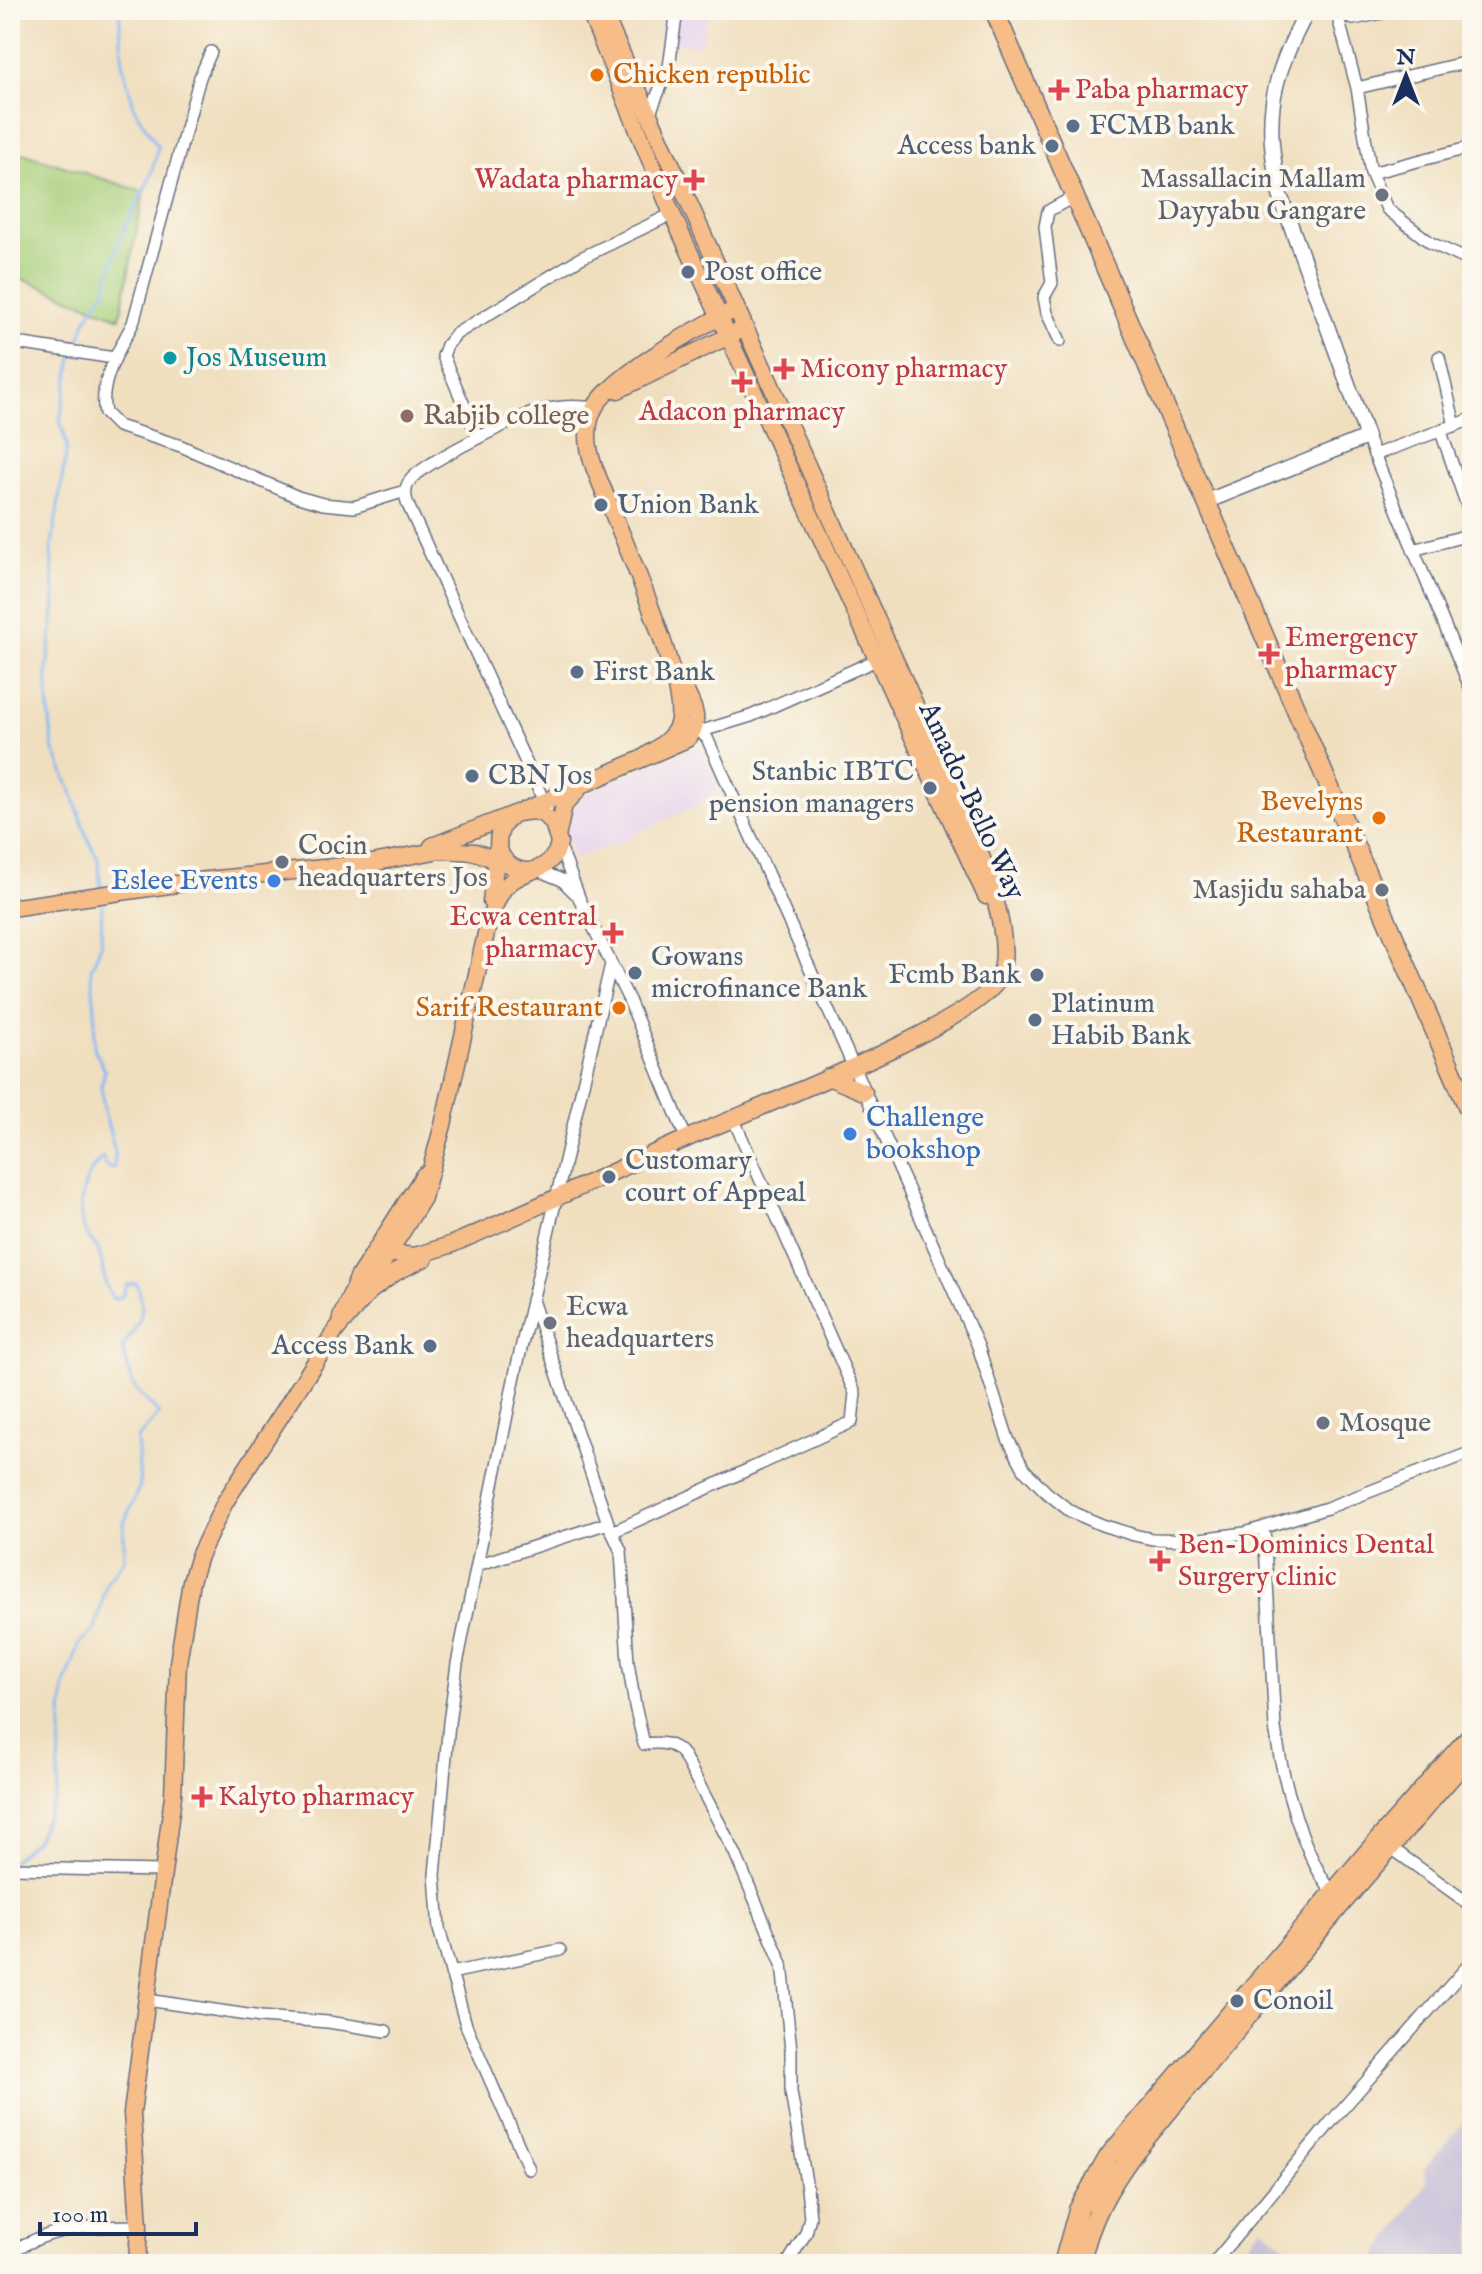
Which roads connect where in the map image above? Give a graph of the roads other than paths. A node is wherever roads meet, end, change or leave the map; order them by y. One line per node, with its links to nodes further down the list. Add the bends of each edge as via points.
1 (589, 10): 16 (main road, Amado-Bello Way)
2 (602, 10): 12 (main road, Amado-Bello Way)
3 (677, 10): 12 (street, via 669,67)
4 (994, 10): 15 (highway)
5 (1007, 10): 37 (highway)
6 (1308, 10): 33 (street, via 1270,107 1274,169)
7 (1338, 10): 8 (street, via 1353,19); 11 (street)
8 (1397, 10)
9 (211, 52): 27 (street, via 133,323)
10 (1472, 61): 11 (street)
11 (1357, 88): 14 (street)
12 (649, 115): 19 (main road, Amado-Bello Way)
13 (1472, 147): 14 (street)
14 (1371, 173): 17 (street, via 1387,209 1431,243)
15 (1075, 196): 23 (street, via 1048,211 1045,227 1052,283 1044,297); 59 (highway)
16 (672, 214): 18 (main road, Amado-Bello Way); 34 (street, via 579,259 456,334 443,356)
17 (1472, 262)
18 (698, 270): 19 (main road, Amado-Bello Way); 22 (main road, via 704,310)
19 (728, 313): 20 (main road, Amado-Bello Way); 21 (main road, Amado-Bello Way); 22 (main road)
20 (746, 330): 21 (main road); 41 (main road, Amado-Bello Way)
21 (729, 335): 25 (main road); 28 (main road, Amado-Bello Way)
22 (687, 336): 29 (main road, via 634,369)
23 (1060, 341)
24 (10, 342): 27 (street)
25 (695, 352): 28 (main road, via 717,353); 29 (main road)
26 (1439, 357): 31 (street)
27 (114, 358): 36 (street, via 103,405 118,426 323,504 354,507)
28 (746, 374): 41 (main road, Amado-Bello Way)
29 (598, 402): 34 (street, via 520,417); 43 (main road, via 588,431 590,455 693,706)
30 (1472, 419): 31 (street)
31 (1455, 426): 32 (street)
32 (1441, 432): 35 (street); 38 (street)
33 (1367, 437): 35 (street); 37 (street)
34 (478, 438): 36 (street, via 423,470)
35 (1374, 455): 40 (street)
36 (405, 491): 45 (street)
37 (1215, 498): 57 (highway)
38 (1472, 520)
39 (1472, 534): 40 (street)
40 (1413, 550): 42 (street)
41 (884, 657): 43 (street, via 751,716); 55 (main road, Amado-Bello Way, via 978,846 1004,960 991,990 952,1018)
42 (1472, 692)
43 (692, 727): 44 (main road, via 680,744); 55 (street, via 707,738)
44 (583, 786): 45 (main road); 47 (main road, via 564,805)
45 (544, 802): 46 (main road); 47 (street)
46 (517, 814): 47 (main road, via 538,812); 48 (main road); 49 (main road, via 500,828)
47 (557, 833): 50 (main road, via 550,862); 51 (street)
48 (416, 853): 49 (main road, via 458,849); 52 (main road, via 372,863 182,882)
49 (501, 856): 50 (main road, via 519,870); 53 (main road)
50 (534, 871): 51 (street, via 562,880); 53 (main road, via 503,887)
51 (580, 900): 54 (street)
52 (10, 908)
53 (489, 920): 64 (main road, via 423,1198)
54 (611, 964): 61 (street); 62 (street)
55 (852, 1067): 56 (main road, Amado-Bello Way); 58 (street)
56 (828, 1077): 58 (main road); 60 (main road, Amado-Bello Way)
57 (1472, 1088)
58 (864, 1092): 70 (street, via 978,1346 1012,1449 1033,1479 1070,1511 1152,1539 1193,1540)
59 (1472, 1117)
60 (733, 1118): 61 (main road, Amado-Bello Way); 69 (street, via 855,1393 852,1422)
61 (686, 1138): 62 (main road, Amado-Bello Way)
62 (558, 1199): 63 (main road, Amado-Bello Way); 65 (street)
63 (450, 1245): 64 (main road, via 415,1256); 66 (main road, via 396,1272)
64 (382, 1253): 66 (main road); 67 (main road, via 348,1299)
65 (532, 1299): 69 (street); 71 (street)
66 (352, 1310): 67 (main road)
67 (336, 1330): 76 (main road, via 225,1502 191,1581 180,1638 173,1796)
68 (1472, 1452): 70 (street)
69 (610, 1527): 71 (street); 88 (street, via 621,1551 628,1662 644,1744 669,1744 684,1756 735,1853 782,1964 791,2092 810,2217)
70 (1264, 1527): 77 (street, via 1280,1757 1303,1832)
71 (477, 1565): 81 (street, via 449,1723 435,1875 439,1929)
72 (1472, 1734): 77 (highway)
73 (1472, 1752): 74 (highway)
74 (1390, 1847): 77 (highway); 78 (street)
75 (14, 1868): 76 (street)
76 (163, 1871): 82 (main road)
77 (1337, 1898): 89 (highway, via 1109,2156 1078,2210); 90 (highway, via 1119,2172 1098,2208)
78 (1472, 1906)
79 (560, 1950): 81 (street)
80 (1472, 1961): 91 (street)
81 (451, 1973): 84 (street, via 466,2025)
82 (147, 2000): 83 (street); 85 (main road, via 132,2113)
83 (386, 2031)
84 (529, 2169)
85 (139, 2226): 86 (street, via 72,2227); 87 (main road)
86 (10, 2252)
87 (137, 2264)
88 (787, 2264)
89 (1063, 2264)
90 (1080, 2264)
91 (1213, 2264)

